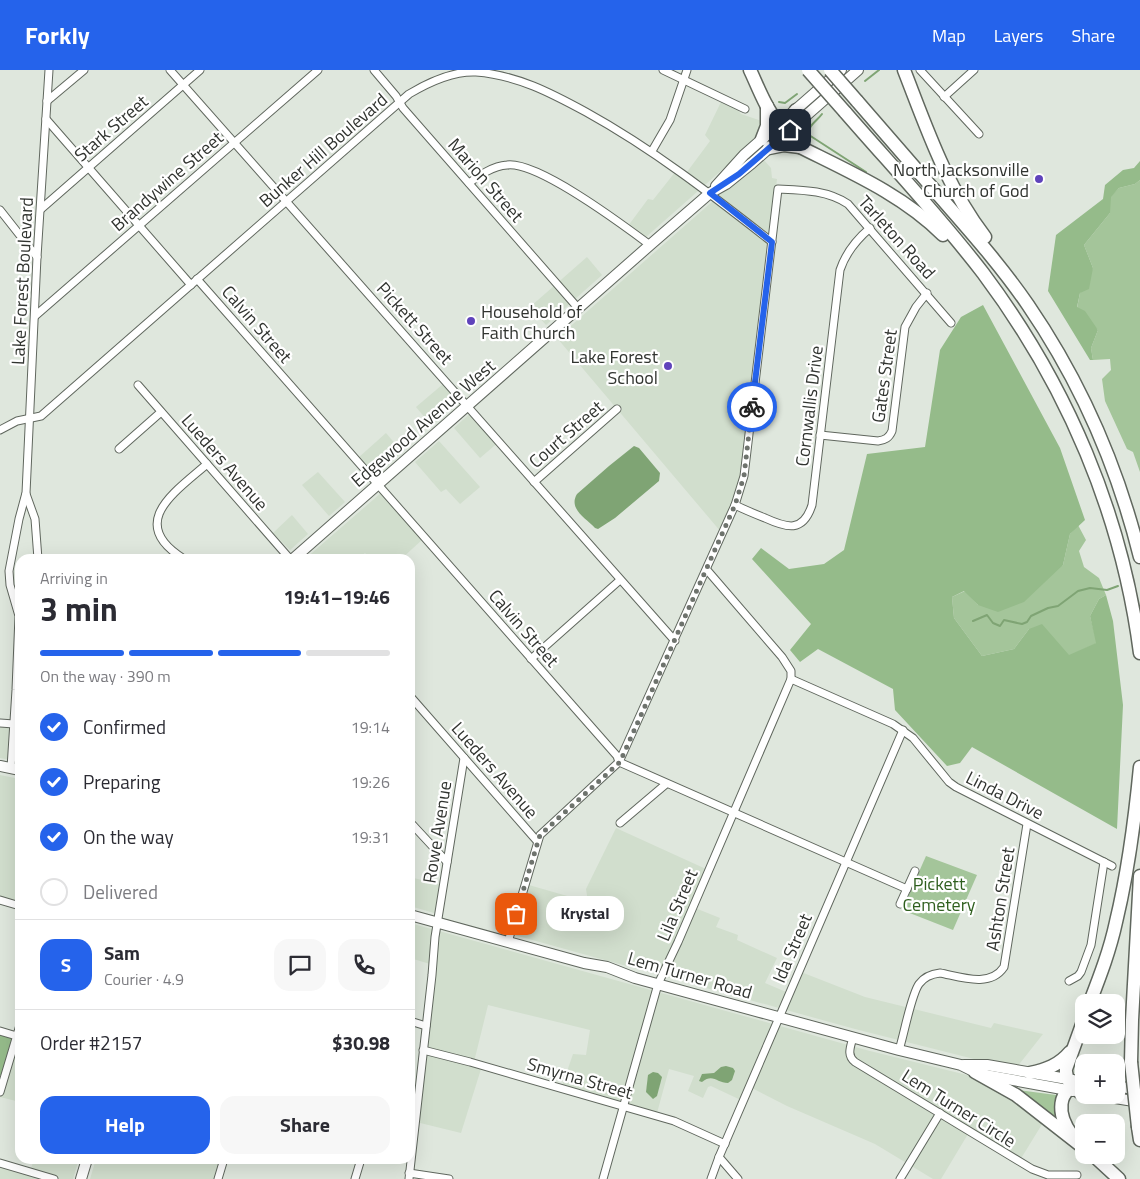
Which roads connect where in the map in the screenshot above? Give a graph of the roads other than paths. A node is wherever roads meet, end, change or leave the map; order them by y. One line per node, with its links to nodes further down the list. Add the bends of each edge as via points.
1 (48, 70): 20 (street, Lake Forest Boulevard)
2 (84, 70): 20 (street)
3 (170, 70): 18 (street, Pickett Street)
4 (200, 70): 18 (street, Stark Street)
5 (318, 70): 27 (street, Brandywine Street)
6 (374, 70): 21 (street, Marion Street)
7 (663, 70): 17 (street)
8 (687, 70): 17 (street)
9 (750, 70): 22 (highway)
10 (808, 70): 49 (highway, bridge, via 968,254)
11 (830, 70): 45 (highway, bridge, via 994,259)
12 (841, 70): 25 (main road, Edgewood Avenue West)
13 (858, 70): 25 (main road, Edgewood Avenue West)
14 (904, 70): 45 (highway, via 955,192)
15 (920, 70): 19 (street)
16 (974, 70): 19 (street)
17 (683, 80): 23 (street); 30 (street, via 670,120)
18 (183, 85): 27 (street, Pickett Street); 31 (street, Stark Street)
19 (944, 97): 26 (street)
20 (47, 101): 24 (street, Lake Forest Boulevard)
21 (400, 102): 30 (street, Bunker Hill Boulevard, via 423,86 447,77 474,72 495,74 524,82 562,99); 32 (street, Marion Street); 34 (street, Bunker Hill Boulevard)
22 (767, 106): 25 (highway, via 776,120); 28 (highway)
23 (745, 109)
24 (46, 119): 31 (street); 35 (street, Lake Forest Boulevard)
25 (791, 121): 28 (main road, Edgewood Avenue West); 29 (highway, via 793,139)
26 (979, 134)
27 (235, 143): 34 (street, Pickett Street); 37 (street, Brandywine Street)
28 (766, 144): 29 (highway); 33 (main road, Edgewood Avenue West, via 735,164)
29 (800, 147): 49 (highway, via 886,191 918,213 948,241)
30 (652, 151): 33 (street, Bunker Hill Boulevard)
31 (89, 168): 35 (street, Stark Street); 37 (street)
32 (469, 183): 40 (street, via 486,171 506,165 530,169 604,211); 46 (street, Marion Street)
33 (710, 193): 39 (street, Bunker Hill Boulevard); 40 (main road, Edgewood Avenue West)
34 (286, 202): 42 (street, Bunker Hill Boulevard); 51 (street, Pickett Street)
35 (41, 209): 41 (street, Lake Forest Boulevard)
36 (0, 210): 41 (street)
37 (139, 225): 43 (street); 47 (street, Brandywine Street)
38 (870, 228): 39 (street, Tarleton Road, via 848,204 834,196 778,189); 44 (street, Tarleton Road); 56 (street, Cornwallis Drive, via 851,247 840,270)
39 (772, 242): 62 (street, via 744,476)
40 (650, 245): 46 (main road, Edgewood Avenue West)
41 (38, 258): 47 (street, Lake Forest Boulevard)
42 (197, 280): 43 (street, Bunker Hill Boulevard); 60 (street, Calvin Street)
43 (191, 285): 54 (street, Bunker Hill Boulevard, via 41,416)
44 (927, 293): 48 (street, Tarleton Road); 56 (street, Gates Street, via 908,318 892,431 887,438 878,441)
45 (1029, 306): 67 (highway, via 1092,420 1119,487)
46 (578, 308): 51 (main road, Edgewood Avenue West)
47 (36, 316): 54 (street, Lake Forest Boulevard)
48 (951, 322)
49 (1020, 325): 74 (highway, via 1063,400 1098,480 1124,565)
50 (138, 385): 53 (street, Lueders Avenue)
51 (467, 405): 59 (street, Pickett Street); 60 (main road, Edgewood Avenue West)
52 (617, 410): 59 (street, Court Street)
53 (161, 412): 57 (street); 58 (street, Lueders Avenue)
54 (30, 418): 55 (street, Bunker Hill Boulevard); 61 (street, Lake Forest Boulevard)
55 (0, 430)
56 (820, 435): 62 (street, Cornwallis Drive, via 812,505 804,520 787,527)
57 (119, 449)
58 (207, 464): 64 (street, via 159,511 158,531 168,548); 65 (street, Lueders Avenue)
59 (534, 482): 71 (street, Pickett Street)
60 (377, 484): 66 (main road, Edgewood Avenue West); 75 (street, Calvin Street)
61 (26, 493): 63 (street, Lake Forest Boulevard, via 34,519); 69 (street, Lake Forest Boulevard)
62 (735, 505): 68 (street)
63 (38, 554)
64 (177, 554)
65 (287, 554)
66 (297, 554)
67 (1140, 557)
68 (707, 570): 73 (street); 76 (street, via 782,657)
69 (8, 571): 70 (street); 72 (street, Lake Forest Boulevard)
70 (0, 575)
71 (620, 580): 73 (street, Pickett Street); 75 (street)
72 (15, 601)
73 (675, 641): 83 (street)
74 (1140, 653)
75 (531, 659): 83 (street, Calvin Street)
76 (791, 675): 81 (street, Linda Drive); 88 (street, Lila Street)
77 (415, 702): 82 (street, Lueders Avenue)
78 (15, 716): 80 (street, Lake Forest Boulevard)
79 (0, 724): 80 (street)
80 (14, 724): 86 (street, Lake Forest Boulevard)
81 (903, 730): 90 (street, Linda Drive, via 949,782); 94 (street, Ida Street)
82 (464, 758): 92 (street, Lueders Avenue); 93 (street, Rowe Avenue)
83 (620, 762): 87 (street, Calvin Street); 92 (street, via 545,829)
84 (0, 766): 86 (main road)
85 (1140, 767): 108 (highway, via 1118,916)
86 (15, 769)
87 (666, 784): 88 (street, Calvin Street); 89 (street)
88 (733, 813): 94 (street, Calvin Street); 107 (street, Lila Street)
89 (620, 823)
90 (1027, 824): 95 (street, Linda Drive); 119 (street, Ashton Street, via 1004,967 996,976 986,980 940,973 923,979 916,990)
91 (415, 827): 93 (street)
92 (537, 841): 105 (street)
93 (447, 862): 104 (street, Rowe Avenue)
94 (846, 862): 99 (street, Calvin Street); 109 (street, Ida Street)
95 (1104, 862): 96 (street, Linda Drive); 106 (street, via 1091,944 1081,972)
96 (1112, 866)
97 (915, 871): 99 (street)
98 (1140, 876): 135 (highway, bridge, via 1131,1062)
99 (907, 889): 102 (street)
100 (0, 900): 101 (street)
101 (15, 904)
102 (900, 904)
103 (415, 916): 104 (main road, Lem Turner Road)
104 (437, 923): 105 (main road, Lem Turner Road); 111 (street, Rowe Avenue)
105 (508, 942): 107 (main road, Lem Turner Road, via 607,967)
106 (1069, 981)
107 (658, 984): 109 (main road, Lem Turner Road); 132 (street, Lila Street)
108 (1093, 994)
109 (779, 1017): 114 (main road, Lem Turner Road); 138 (street, Ida Street)
110 (415, 1023): 111 (street)
111 (426, 1026): 118 (street, Rowe Avenue)
112 (0, 1031): 113 (street)
113 (15, 1036)
114 (854, 1037): 119 (main road, Lem Turner Road); 133 (street, Lem Turner Circle, via 849,1052 852,1059)
115 (1075, 1043): 117 (highway)
116 (15, 1046): 129 (street)
117 (1073, 1048): 122 (highway, via 1052,1067); 123 (highway, via 1066,1069)
118 (423, 1050): 132 (street, Smyrna Street); 134 (street, Rowe Avenue)
119 (899, 1050): 120 (main road, Lem Turner Road)
120 (961, 1065): 121 (main road); 122 (main road, via 977,1064)
121 (975, 1072): 125 (main road, via 1012,1081); 137 (highway, via 1016,1095)
122 (1030, 1072): 124 (main road)
123 (1075, 1083)
124 (1075, 1085)
125 (1075, 1086)
126 (1075, 1088): 136 (highway, via 1062,1102 1066,1127)
127 (1125, 1088): 128 (main road)
128 (1140, 1090)
129 (0, 1092)
130 (1125, 1100): 131 (main road)
131 (1140, 1102)
132 (623, 1106): 138 (street, Smyrna Street, via 674,1121); 152 (street, Lila Street)
133 (940, 1114): 146 (street, Lem Turner Circle, via 1032,1169 1048,1175); 155 (street)
134 (415, 1117)
135 (1139, 1134)
136 (1075, 1138)
137 (1075, 1141)
138 (725, 1144): 139 (street, Ida Street)
139 (719, 1158): 153 (street, Ida Street); 154 (street)
140 (0, 1163): 147 (street)
141 (86, 1164): 148 (main road)
142 (222, 1164): 149 (street)
143 (360, 1164): 150 (street)
144 (1103, 1164): 156 (highway)
145 (409, 1176): 151 (street)
146 (1074, 1176)
147 (54, 1179)
148 (81, 1179)
149 (218, 1179)
150 (356, 1179)
151 (449, 1179)
152 (603, 1179)
153 (711, 1179)
154 (738, 1179)
155 (900, 1179)
156 (1119, 1179)

